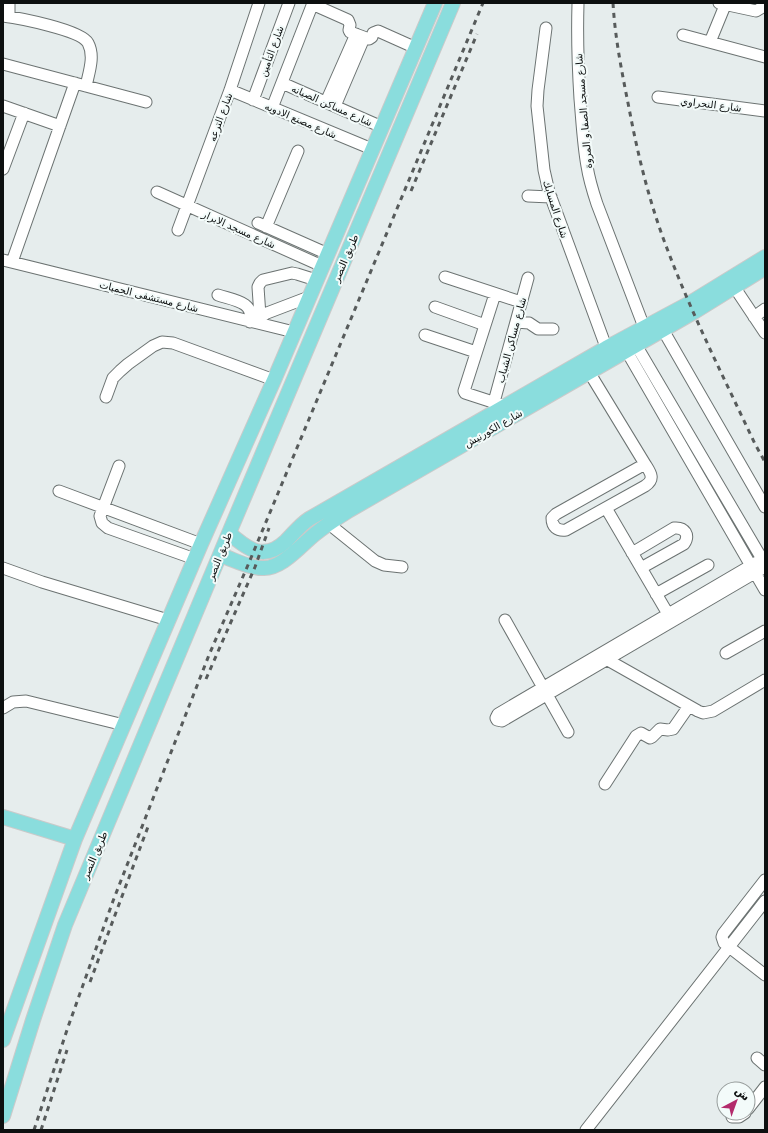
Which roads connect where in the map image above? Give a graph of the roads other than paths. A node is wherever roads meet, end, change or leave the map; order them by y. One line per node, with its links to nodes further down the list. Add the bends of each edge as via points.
1 (9, 3): 10 (street)
2 (259, 3): 21 (street, شارع الترعه)
3 (289, 3): 23 (street, شارع التأمين)
4 (435, 3): 15 (main road, طريق النصر)
5 (453, 3): 85 (main road, طريق النصر)
6 (763, 3): 9 (street, via 756,11)
7 (312, 4): 13 (street, via 346,19 349,23 349,32); 19 (street)
8 (578, 4): 57 (street, شارع مسجد الصفا و المروة, via 577,39 582,127 591,186)
9 (723, 4): 14 (street)
10 (6, 16): 20 (street, via 73,33 87,41 91,58)
11 (546, 28): 37 (street, شارع المسابك, via 537,106 544,170)
12 (683, 35): 14 (street)
13 (360, 36): 15 (street, via 371,39 373,33 378,31); 25 (street)
14 (710, 42): 16 (street)
15 (416, 48): 31 (main road, طريق النصر)
16 (765, 57)
17 (3, 64): 18 (street)
18 (75, 83): 20 (street); 30 (street)
19 (282, 83): 25 (street, شارع مساكن الصيانه); 27 (street)
20 (86, 86): 24 (street)
21 (230, 90): 23 (street, شارع مصنع الادويه); 38 (street, شارع الترعه)
22 (658, 97): 28 (street, شارع النحراوي)
23 (253, 100): 27 (street, شارع مصنع الادويه)
24 (146, 102)
25 (331, 104): 31 (street, شارع مساكن الصيانه)
26 (3, 106): 29 (street)
27 (272, 108): 32 (street, شارع مصنع الادويه)
28 (765, 111)
29 (24, 113): 30 (street); 34 (street)
30 (60, 126): 41 (street)
31 (382, 127): 32 (main road, طريق النصر)
32 (372, 149): 40 (main road, طريق النصر)
33 (298, 152): 40 (street, via 262,225)
34 (3, 169)
35 (156, 192): 38 (street, شارع مسجد الابرار)
36 (528, 196): 37 (street)
37 (551, 197): 65 (street, شارع المسابك)
38 (188, 206): 39 (street, شارع الترعه); 40 (street, شارع مسجد الابرار)
39 (178, 230)
40 (325, 260): 45 (main road, طريق النصر)
41 (8, 261): 54 (street, شارع مستشفى الحميات)
42 (763, 266): 46 (main road, شارع الكورنيش)
43 (445, 277): 47 (street)
44 (528, 278): 50 (street, شارع مساكن الشباب)
45 (316, 280): 49 (main road, طريق النصر); 54 (street, via 297,274 264,280 258,287)
46 (732, 284): 53 (street); 57 (main road, شارع الكورنيش); 59 (main road, شارع الكورنيش)
47 (495, 294): 50 (street); 56 (street)
48 (218, 295): 54 (street, via 245,304)
49 (309, 297): 54 (street); 60 (main road, طريق النصر)
50 (521, 302): 55 (street, شارع مساكن الشباب)
51 (435, 306): 56 (street)
52 (765, 309): 53 (street)
53 (754, 317): 61 (street)
54 (254, 320): 60 (street, شارع مستشفى الحميات)
55 (516, 322): 58 (street, via 529,323 538,329); 71 (street, شارع مساكن الشباب)
56 (485, 324): 64 (street)
57 (644, 327): 65 (main road, شارع الكورنيش)
58 (553, 329)
59 (663, 330): 63 (main road, شارع الكورنيش); 80 (street)
60 (294, 332): 67 (main road, طريق النصر)
61 (765, 333)
62 (425, 335): 64 (street)
63 (631, 348): 65 (main road, شارع الكورنيش); 68 (street); 69 (street)
64 (476, 352): 71 (street, via 464,392)
65 (608, 354): 66 (main road, شارع الكورنيش); 71 (main road, شارع الكورنيش)
66 (589, 372): 74 (street); 84 (main road, شارع الكورنيش)
67 (274, 380): 70 (street, via 173,343 162,342 120,371 113,378); 86 (main road, طريق النصر)
68 (662, 390): 69 (street); 72 (street)
69 (652, 395): 73 (street)
70 (106, 397)
71 (500, 404): 82 (main road, شارع الكورنيش)
72 (695, 445): 73 (street); 90 (street)
73 (685, 452): 95 (street)
74 (645, 464): 76 (street); 79 (street, via 651,474 648,484)
75 (119, 466): 81 (street)
76 (600, 489): 78 (street); 79 (street)
77 (59, 491): 81 (street)
78 (586, 497): 83 (street); 83 (street, via 556,514 552,518 552,524 560,531 566,530)
79 (608, 507): 83 (street); 87 (street)
80 (765, 507)
81 (103, 508): 86 (street); 89 (street, via 100,516 102,523 108,528)
82 (323, 511): 84 (main road); 85 (main road, شارع الكورنيش, via 303,523 281,545 263,552 254,551)
83 (595, 514)
84 (329, 524): 88 (main road, شارع الكورنيش, via 289,557 270,567 258,568); 92 (street, via 375,561)
85 (229, 533): 88 (main road, طريق النصر)
86 (201, 544): 89 (main road, طريق النصر)
87 (632, 553): 94 (street); 94 (street, via 674,528 680,528 687,534 684,544)
88 (220, 554): 118 (main road, طريق النصر, via 65,925)
89 (195, 559): 99 (main road, طريق النصر)
90 (764, 564): 95 (street)
91 (708, 565): 97 (street)
92 (402, 567)
93 (3, 568): 99 (street)
94 (641, 568): 97 (street)
95 (753, 569): 96 (street); 98 (street)
96 (765, 590)
97 (656, 594): 98 (street)
98 (671, 616): 103 (street)
99 (168, 620): 108 (main road, طريق النصر)
100 (504, 620): 105 (street)
101 (765, 631): 102 (street)
102 (726, 654)
103 (610, 655): 105 (street); 106 (street)
104 (765, 680): 106 (street, via 713,711 703,713)
105 (545, 691): 109 (street)
106 (689, 706): 110 (street, via 673,729 660,729 650,738 641,733 636,736)
107 (3, 708): 108 (street, via 13,702 26,701)
108 (124, 725): 112 (main road, طريق النصر)
109 (568, 732)
110 (605, 784)
111 (3, 818): 112 (main road)
112 (75, 839): 117 (main road, طريق النصر)
113 (765, 880): 115 (street, via 723,934 722,940)
114 (765, 901): 115 (street)
115 (729, 947): 116 (street); 121 (street)
116 (765, 975)
117 (12, 1015): 118 (main road); 119 (main road, طريق النصر)
118 (33, 1020): 120 (main road, طريق النصر)
119 (3, 1040)
120 (3, 1116)
121 (586, 1130)

